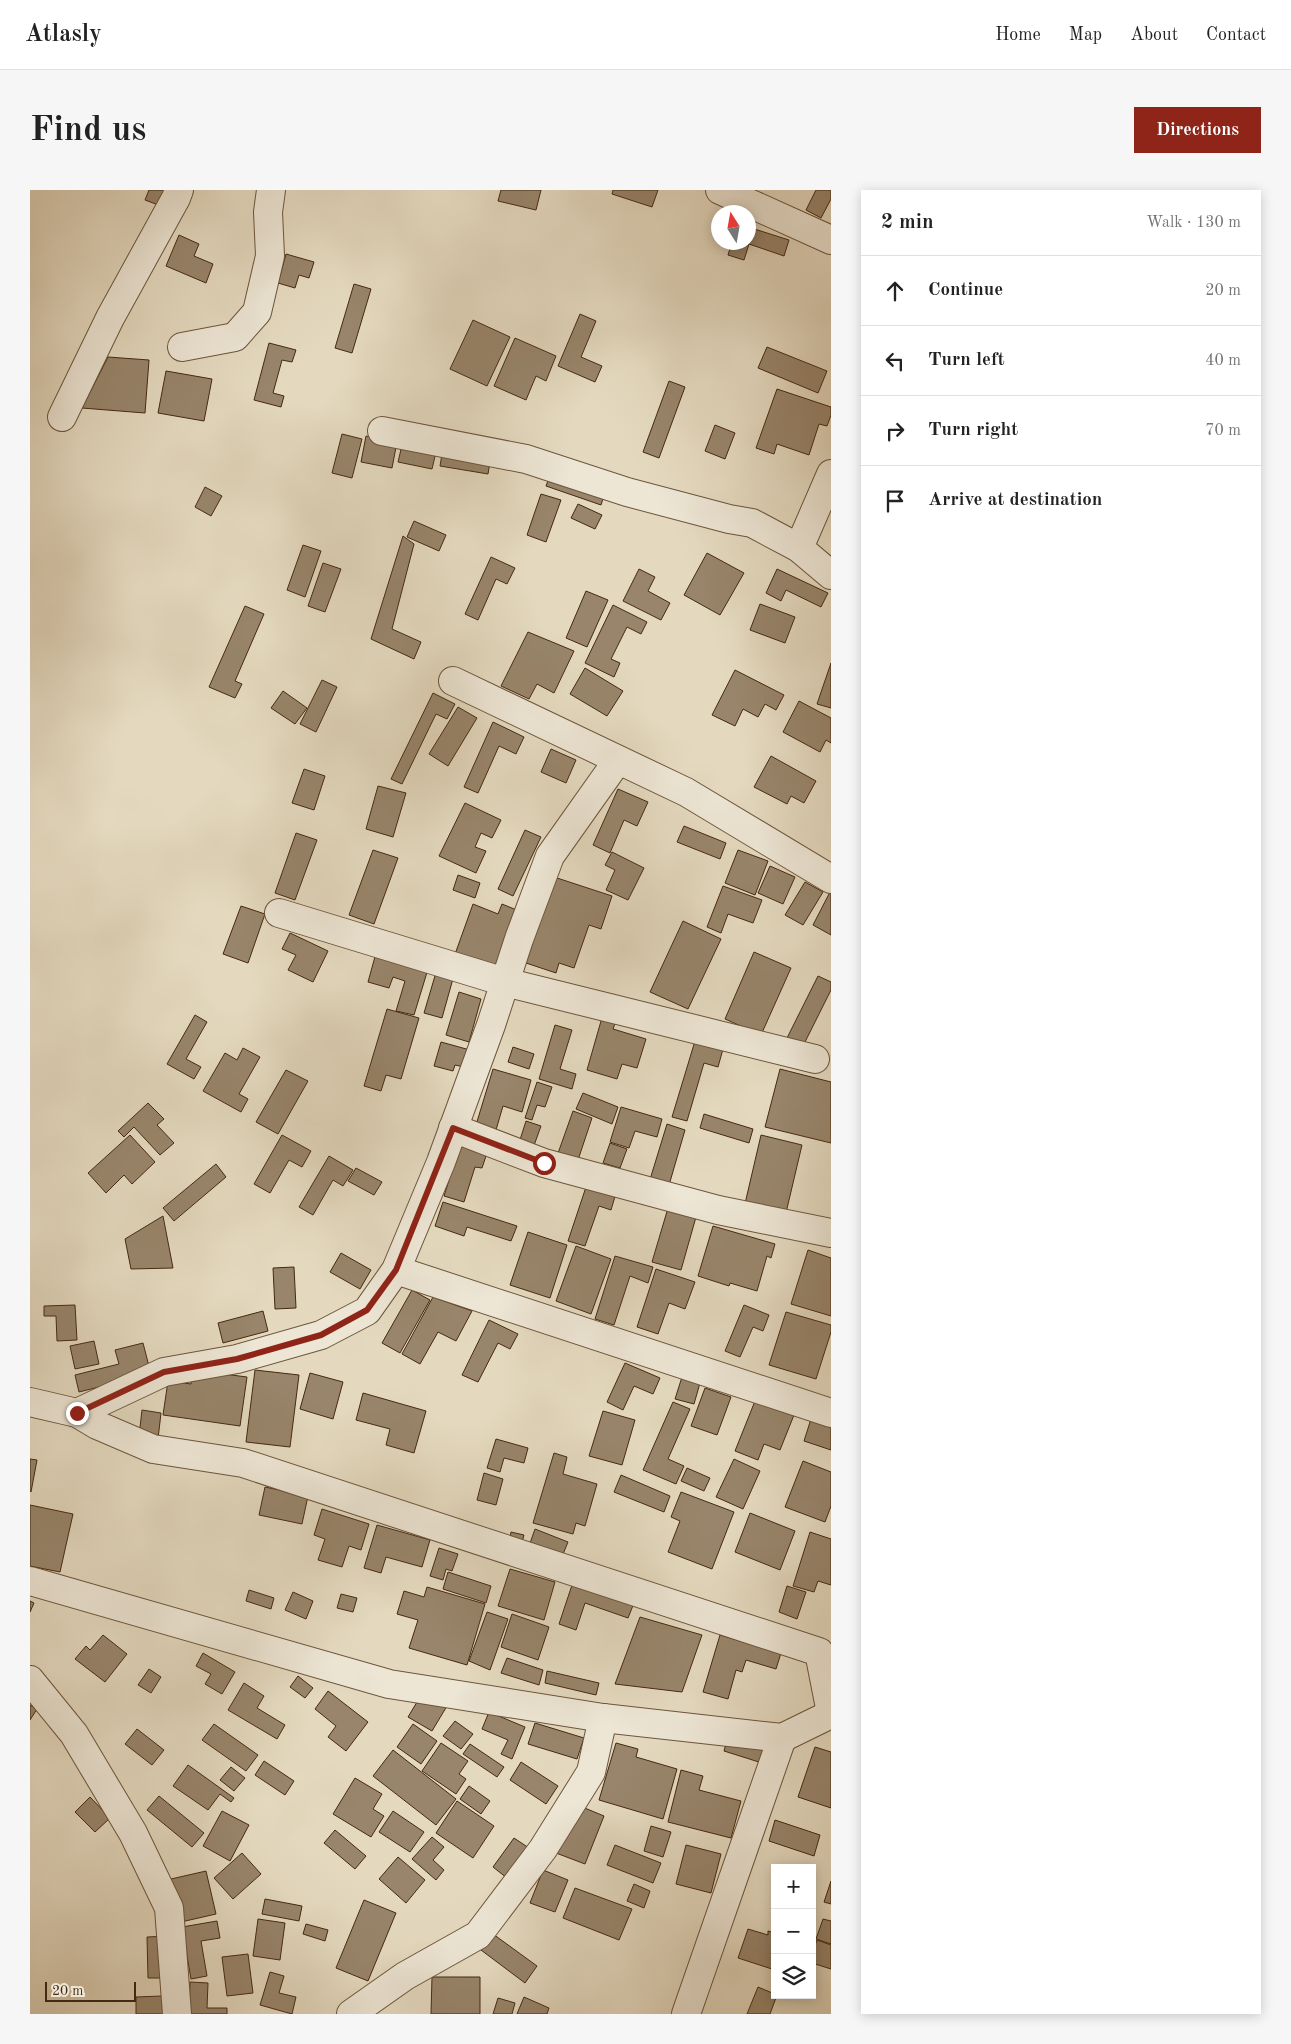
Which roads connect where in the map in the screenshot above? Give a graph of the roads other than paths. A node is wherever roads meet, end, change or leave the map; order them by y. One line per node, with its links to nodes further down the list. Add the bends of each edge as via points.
1 (179, 190): 6 (street, via 110,318)
2 (271, 190): 5 (street, via 268,212 270,256 257,312 235,337)
3 (720, 190): 4 (street)
4 (831, 240)
5 (182, 347)
6 (62, 418)
7 (382, 431): 9 (street, via 526,459 627,492 752,524)
8 (831, 474): 9 (street)
9 (799, 548): 10 (street)
10 (831, 574)
11 (453, 681): 12 (street)
12 (618, 760): 13 (street, via 686,792); 15 (street, via 550,856)
13 (831, 879)
14 (279, 913): 15 (street)
15 (505, 982): 16 (street); 17 (street)
16 (815, 1059)
17 (453, 1128): 18 (street, via 544,1163 718,1210); 19 (street)
18 (831, 1233)
19 (396, 1270): 21 (street, via 367,1310 321,1335 237,1359 164,1372); 22 (street)
20 (30, 1402): 21 (street)
21 (77, 1413): 25 (street, via 153,1449 243,1463 819,1652)
22 (831, 1413)
23 (30, 1581): 26 (street, via 389,1684)
24 (30, 1680): 28 (street, via 74,1734 133,1833 170,1908)
25 (831, 1713): 27 (street)
26 (603, 1718): 27 (street); 29 (street, via 591,1772 543,1849 478,1935 405,1976)
27 (782, 1738): 30 (street)
28 (177, 2014)
29 (351, 2014)
30 (686, 2014)

